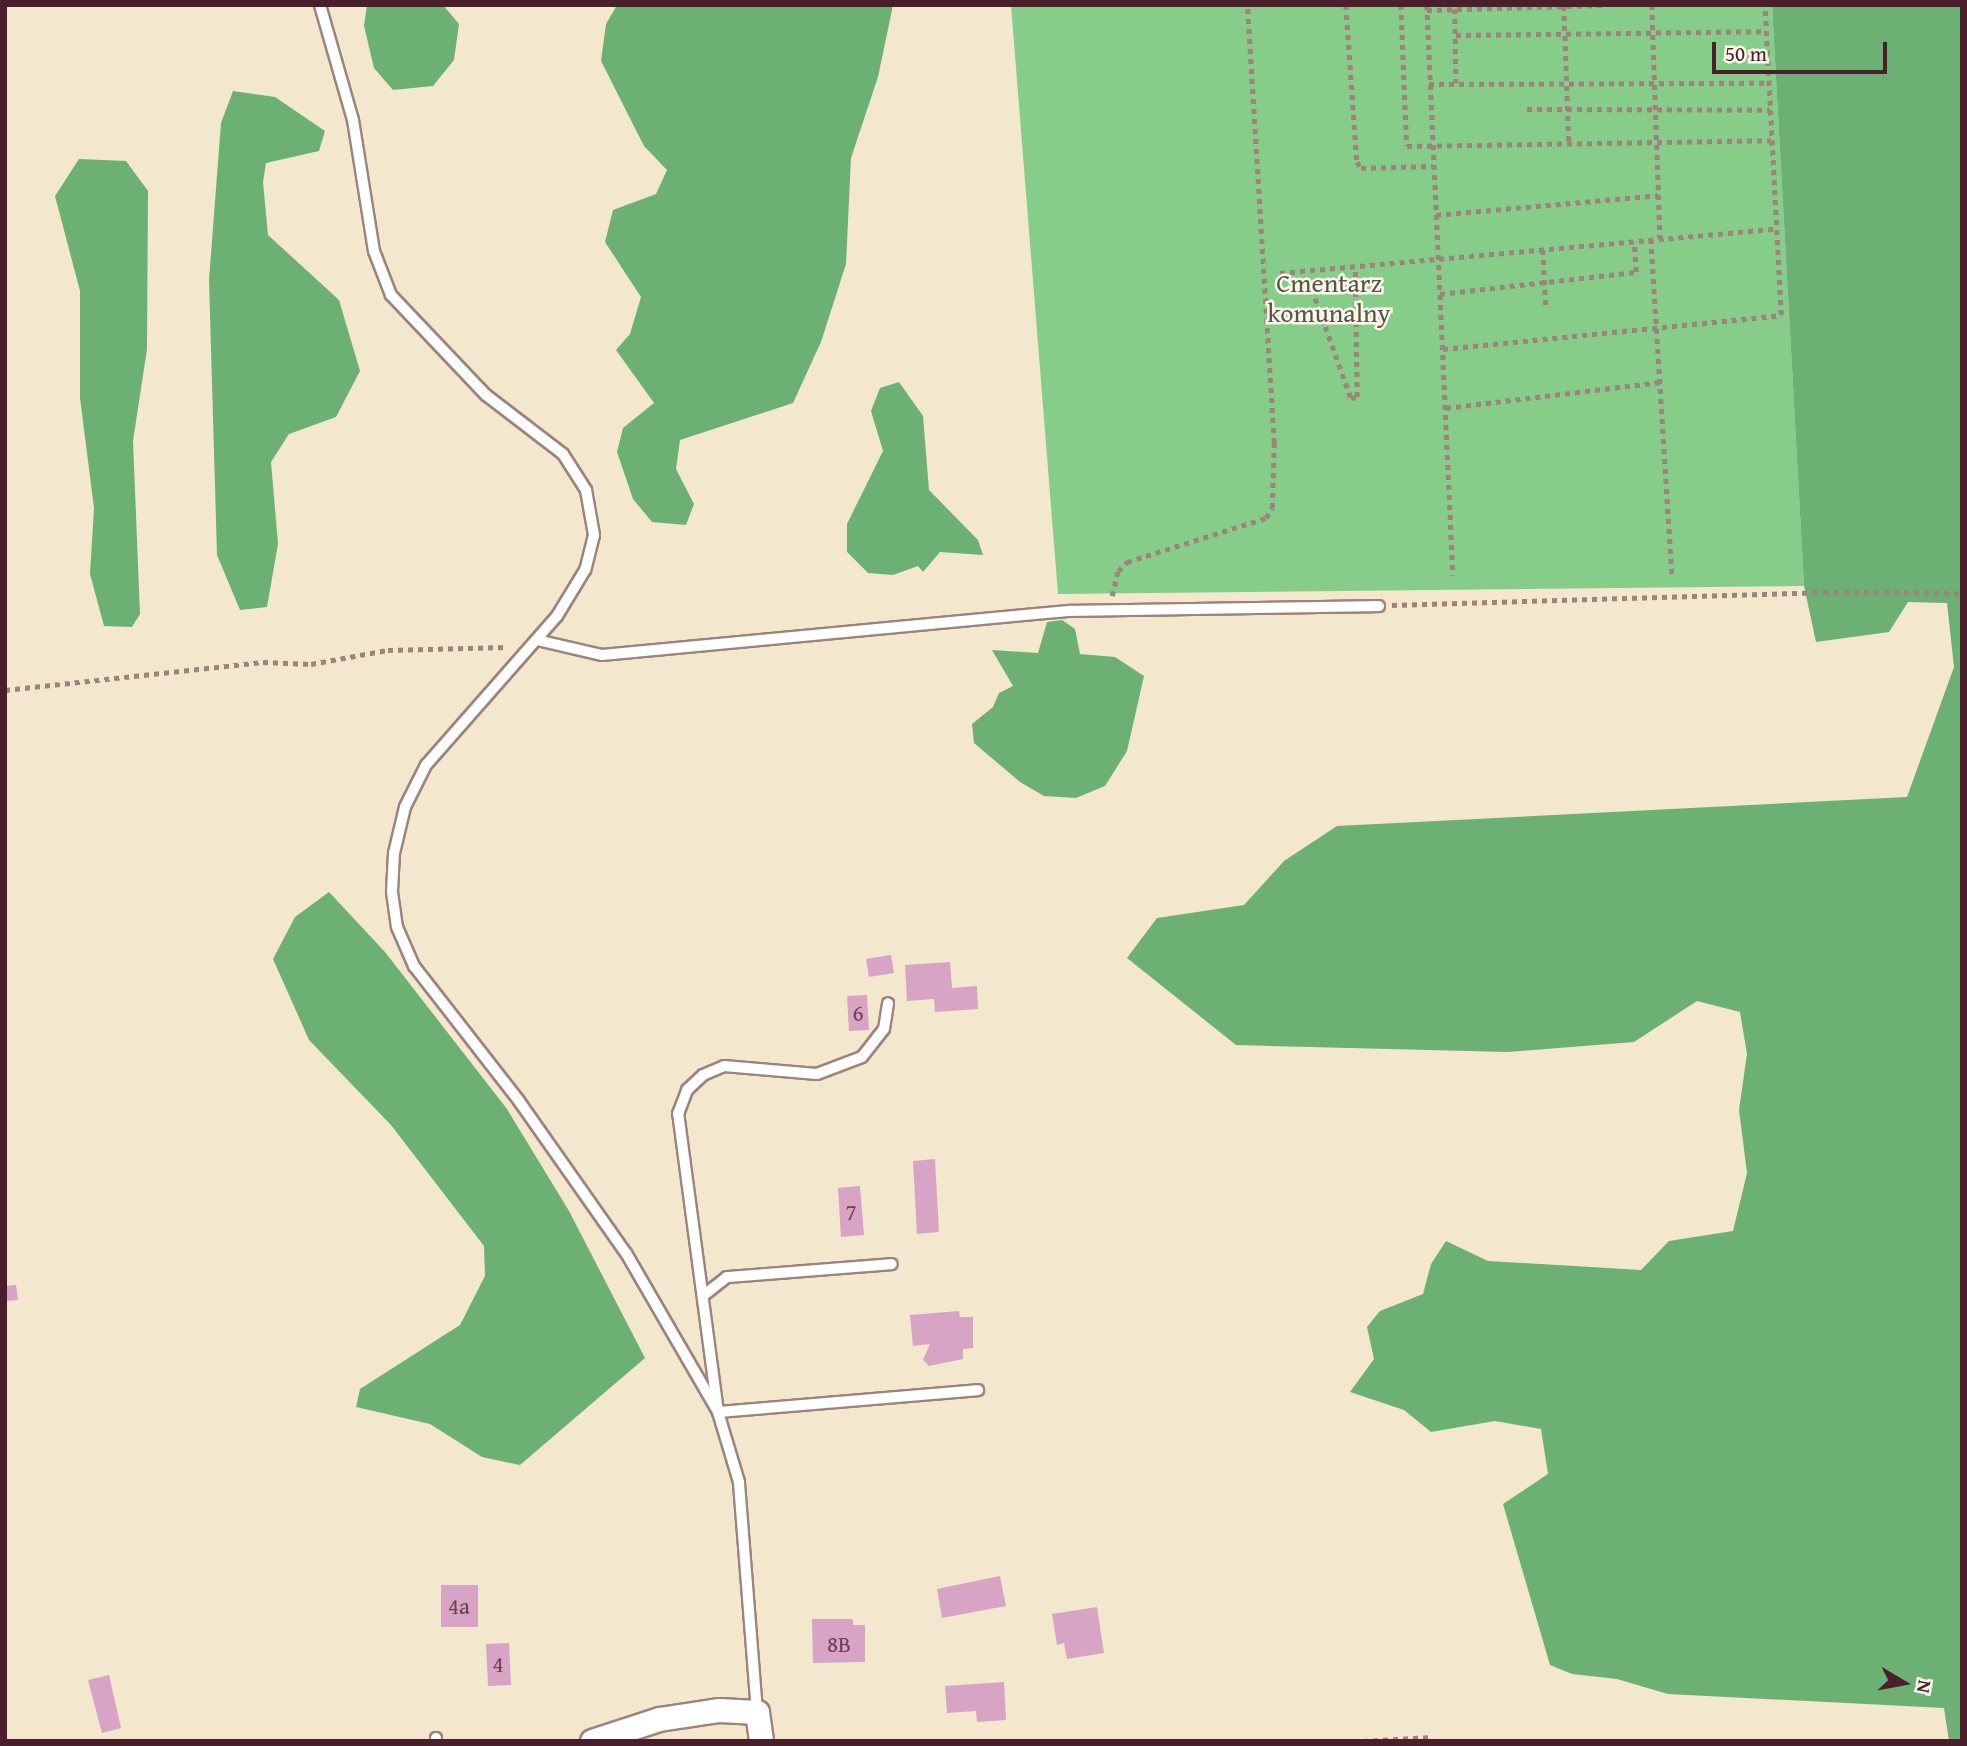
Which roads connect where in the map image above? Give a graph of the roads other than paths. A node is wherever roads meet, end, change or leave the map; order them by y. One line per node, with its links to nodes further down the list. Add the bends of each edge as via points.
1 (320, 5): 3 (lane, via 353,120 374,251 391,295 486,395 563,454 586,490 594,535 585,570)
2 (1379, 606): 3 (lane, via 1108,610 602,655)
3 (537, 640): 8 (lane, via 426,765 405,807 393,866 397,927 414,965 519,1101 626,1253)
4 (888, 1003): 6 (lane, via 884,1029 873,1048 843,1067 817,1074 724,1066 703,1075 687,1090 678,1114)
5 (891, 1264): 6 (lane, via 727,1277)
6 (704, 1296): 8 (lane)
7 (978, 1390): 8 (lane)
8 (718, 1412): 9 (lane, via 739,1482)
9 (757, 1712): 10 (street, via 719,1710 659,1719); 11 (street)
10 (592, 1741)
11 (761, 1741)

